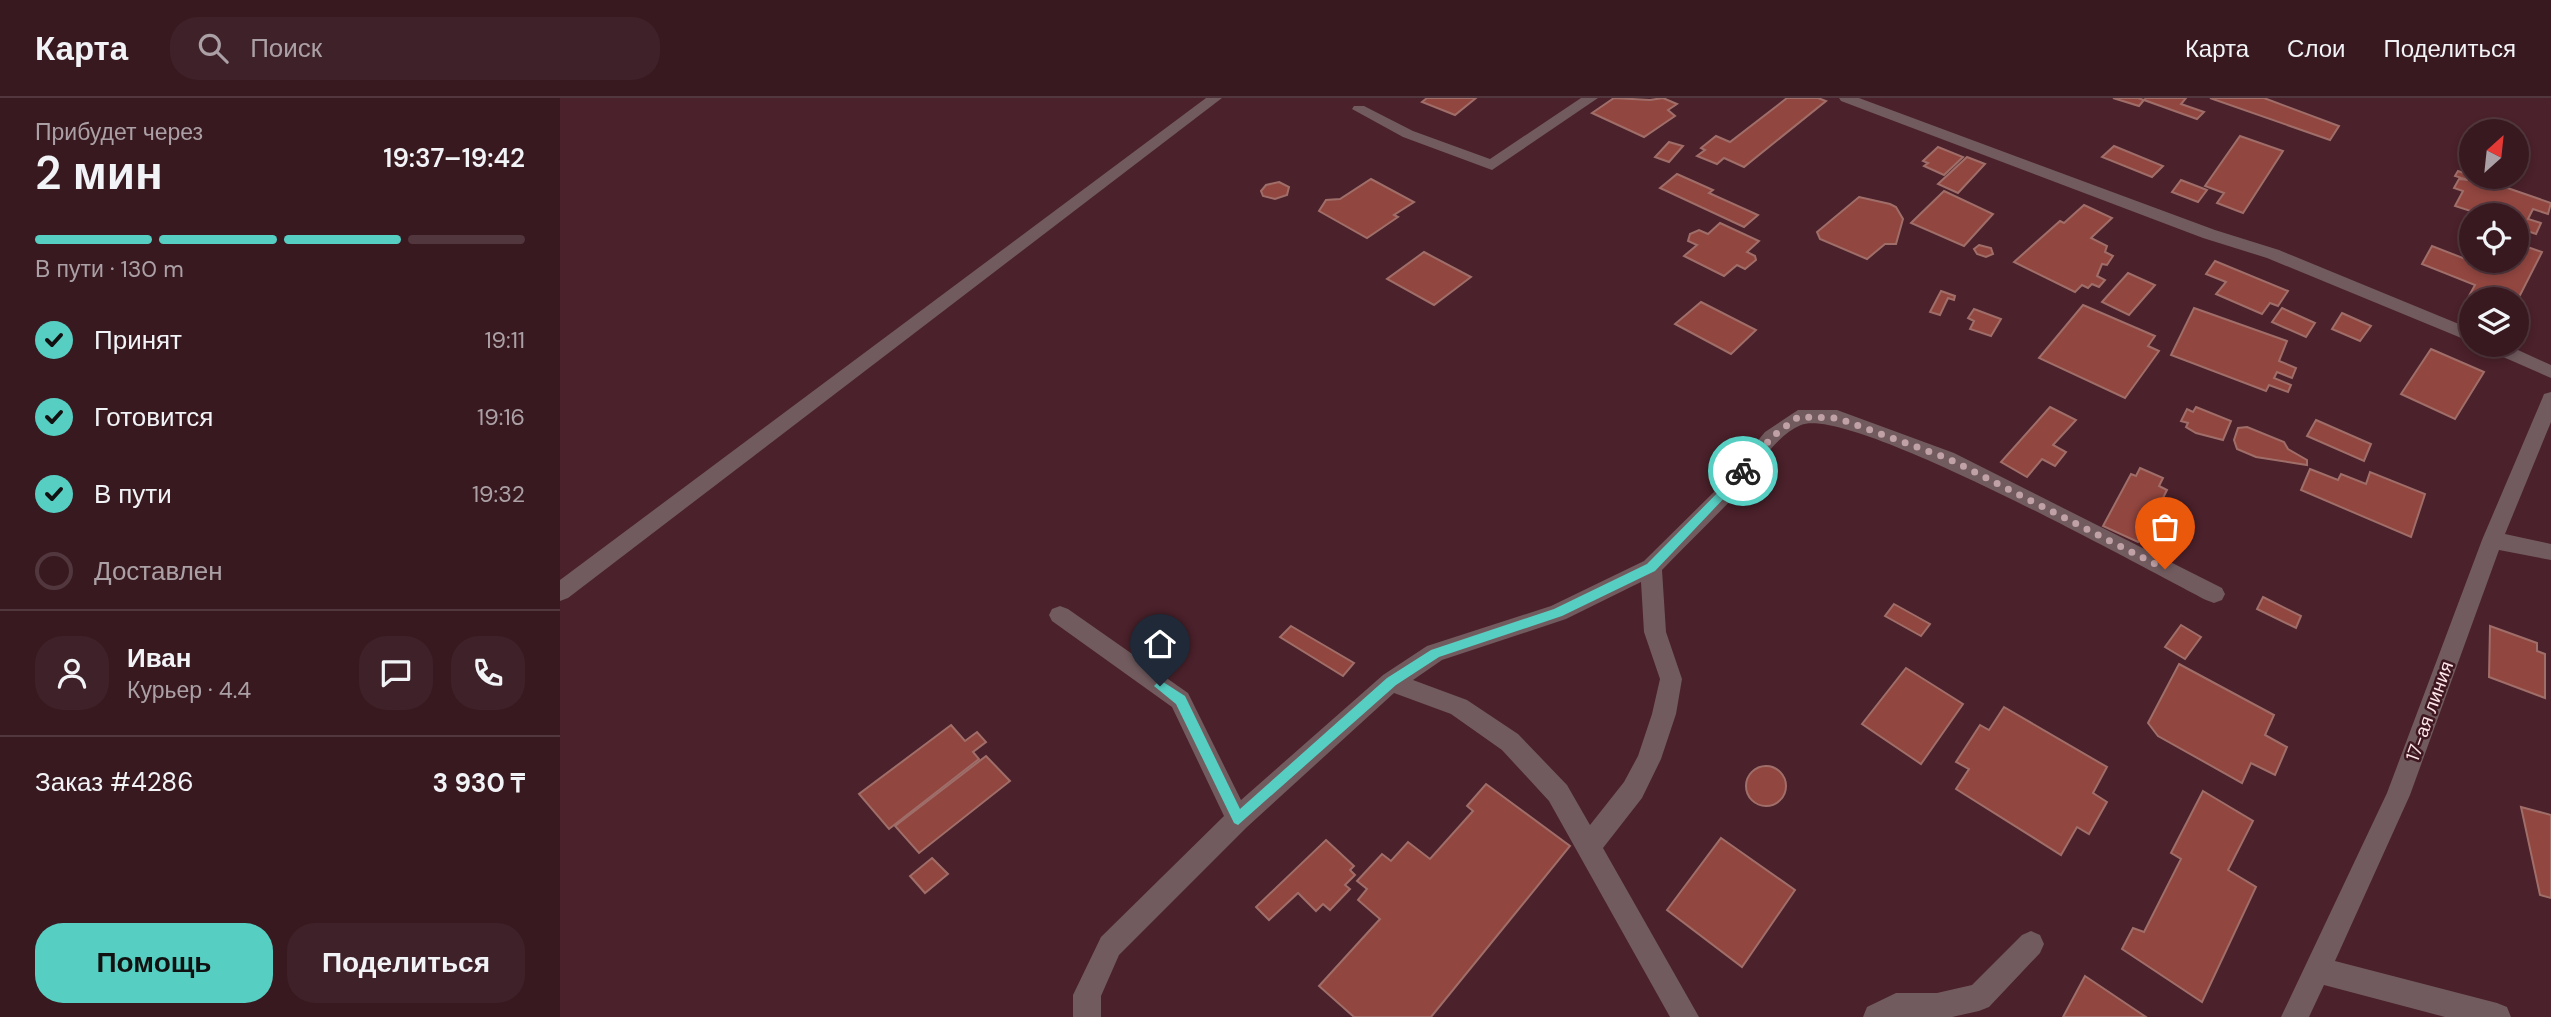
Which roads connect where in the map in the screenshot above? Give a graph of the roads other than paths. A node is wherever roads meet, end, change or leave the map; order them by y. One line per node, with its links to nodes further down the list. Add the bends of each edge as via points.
1 (1215, 98): 12 (street)
2 (1591, 98): 4 (street, via 1492,165 1408,134)
3 (1846, 98): 5 (street, via 2273,254)
4 (1359, 109)
5 (2459, 331)
6 (2518, 357): 7 (street)
7 (2551, 372)
8 (2551, 400): 9 (street, 17-ая линия)
9 (2492, 540): 10 (street); 19 (street, 17-ая линия, via 2398,795)
10 (2551, 552)
11 (1651, 567): 13 (street, via 1727,491 1772,437 1798,417 1837,418 1947,458); 15 (street, via 1558,613 1435,653); 17 (street, via 1655,632 1671,679 1664,714 1633,790)
12 (560, 592)
13 (2214, 594)
14 (1060, 615): 16 (street, via 1180,700)
15 (1391, 681): 16 (street); 17 (street, via 1459,707 1510,743 1558,793)
16 (1238, 819): 20 (street, via 1110,946 1087,995)
17 (1589, 846): 21 (street)
18 (2031, 944): 22 (street, via 1979,997 1937,1007 1896,1007)
19 (2317, 970): 23 (street, 17-ая линия); 24 (street)
20 (1087, 1017)
21 (1685, 1017)
22 (1877, 1017)
23 (2295, 1017)
24 (2497, 1017)

